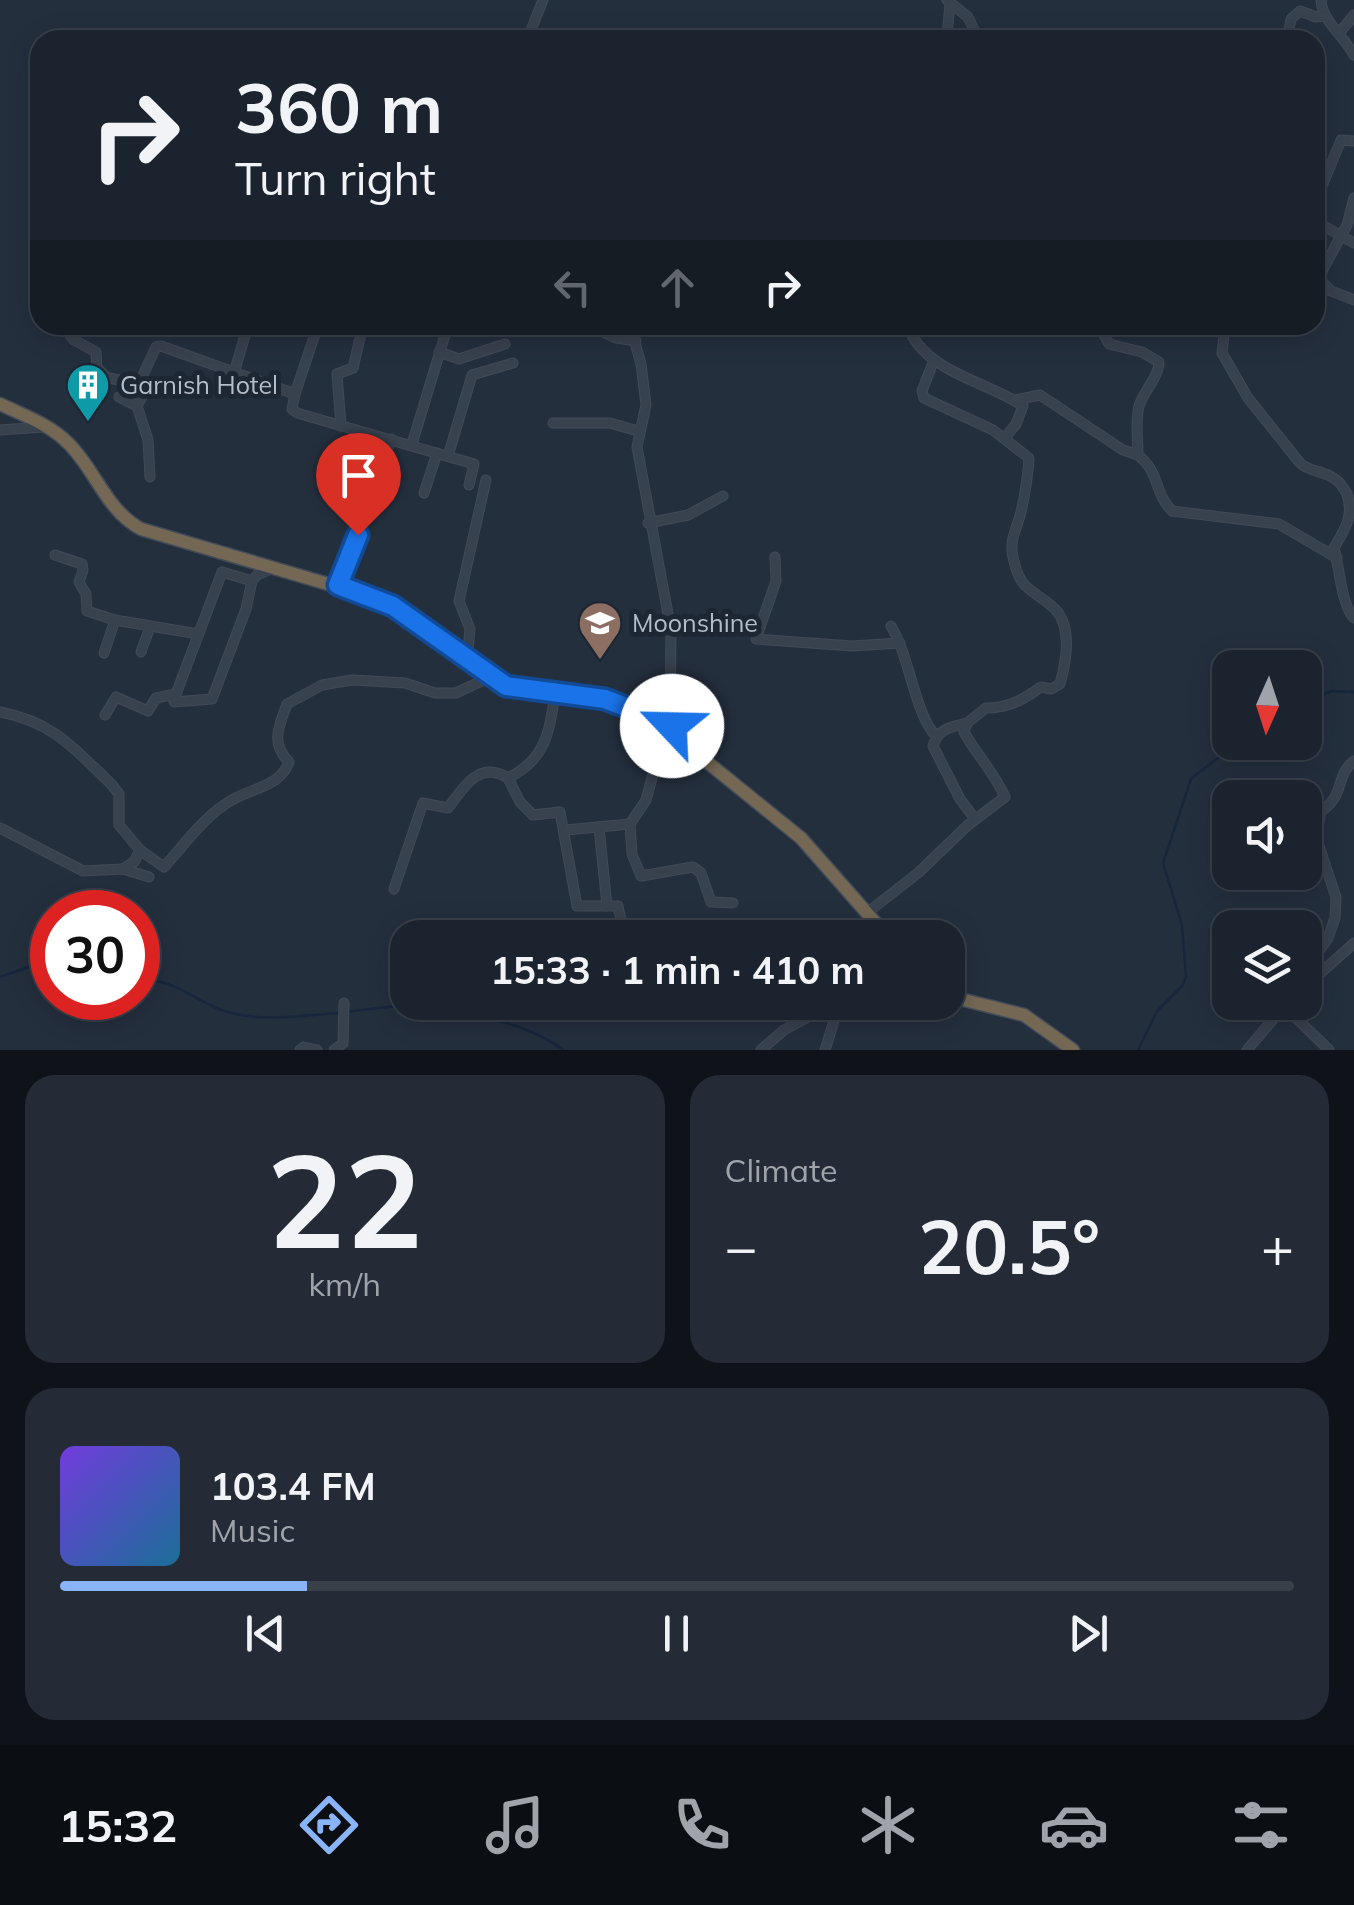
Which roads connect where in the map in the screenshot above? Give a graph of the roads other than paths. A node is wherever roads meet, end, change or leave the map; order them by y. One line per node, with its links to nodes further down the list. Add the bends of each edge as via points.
1 (543, 0): 6 (street)
2 (1321, 0): 5 (street)
3 (949, 2): 7 (street); 8 (street)
4 (1354, 15): 10 (street)
5 (1324, 16): 9 (street, via 1300,10); 10 (street)
6 (531, 30)
7 (946, 30)
8 (974, 30)
9 (1289, 30)
10 (1340, 32): 11 (street)
11 (1354, 55)
12 (1354, 141): 13 (street, via 1340,140)
13 (1325, 178)
14 (1354, 198): 16 (street)
15 (1325, 228): 16 (street)
16 (1342, 237): 17 (street); 18 (street)
17 (1354, 243)
18 (1325, 266)
19 (1325, 285): 20 (street)
20 (1354, 300)
21 (70, 335): 37 (street, via 96,352 97,368 106,377)
22 (245, 335): 36 (street)
23 (315, 335): 38 (street)
24 (361, 335): 44 (street, via 353,368 337,374)
25 (445, 335): 33 (street)
26 (610, 335): 31 (street)
27 (634, 335): 31 (street)
28 (915, 335): 34 (street)
29 (1102, 335): 52 (street, via 1109,344 1159,362 1138,411)
30 (1225, 335): 61 (street, via 1222,353 1248,398 1300,464 1337,479 1345,490 1352,517 1334,548)
31 (636, 341): 47 (street, via 646,405)
32 (504, 344): 33 (street, via 458,359)
33 (440, 352): 50 (street)
34 (934, 360): 40 (street); 49 (street, via 924,398)
35 (512, 363): 51 (street, via 472,375)
36 (234, 373): 37 (street, via 161,346); 38 (street)
37 (134, 384): 42 (street, via 144,393)
38 (295, 394): 44 (street, via 297,413)
39 (119, 397): 42 (street)
40 (1015, 400): 49 (street, via 1023,406); 52 (street, via 1040,395)
41 (0, 404): 45 (highway)
42 (137, 406): 53 (street)
43 (553, 423): 47 (street, via 610,423)
44 (341, 426): 48 (street)
45 (46, 427): 46 (street); 62 (highway, via 68,443 128,522)
46 (0, 430)
47 (638, 431): 58 (street)
48 (391, 438): 50 (street); 64 (street)
49 (1005, 438): 79 (street, via 1029,458 1011,541 1014,560 1021,582 1054,608 1068,639 1060,684 986,708)
50 (412, 444): 51 (street)
51 (443, 454): 55 (street, via 474,464); 56 (street)
52 (1138, 455): 61 (street, via 1152,467 1172,511 1279,524)
53 (150, 477)
54 (486, 480): 73 (street, via 459,602 470,628)
55 (469, 485)
56 (424, 492)
57 (724, 496): 58 (street, via 688,515)
58 (648, 522): 80 (street, via 671,630)
59 (55, 555): 66 (street, via 82,564 78,582 87,610)
60 (776, 557): 70 (street, via 776,580 756,639)
61 (1337, 558): 65 (street, via 1346,610)
62 (274, 567): 63 (street); 64 (highway)
63 (252, 580): 69 (street, via 222,572); 75 (street, via 212,700 174,702)
64 (338, 585): 73 (highway, via 393,606)
65 (1354, 618)
66 (114, 620): 68 (street); 72 (street)
67 (892, 626): 70 (street)
68 (150, 627): 69 (street); 71 (street)
69 (198, 634): 75 (street)
70 (900, 642): 81 (street, via 924,723)
71 (141, 652)
72 (104, 653)
73 (467, 661): 74 (highway)
74 (490, 677): 76 (highway); 89 (street, via 456,693 404,683 322,685 288,704 276,736 288,762 285,773 213,813 164,867)
75 (176, 694): 78 (street, via 156,698 148,711 116,697)
76 (555, 694): 80 (highway, via 605,699); 83 (street, via 548,740 524,770)
77 (0, 712): 89 (street, via 46,726 112,785 119,794 120,825)
78 (105, 715)
79 (967, 723): 81 (street); 84 (street, via 964,732 1005,797)
80 (666, 727): 85 (street, via 658,730 674,746 655,767 646,800); 95 (highway, via 801,838)
81 (936, 736): 84 (street, via 932,746)
82 (1354, 762): 99 (street, via 1335,802 1321,811 1316,836 1336,898)
83 (508, 778): 88 (street, via 533,815 560,812); 92 (street, via 487,770 448,808 423,803)
84 (975, 819): 95 (street)
85 (630, 824): 86 (street); 93 (street, via 641,876 693,867 702,873 710,902)
86 (599, 827): 88 (street); 94 (street)
87 (0, 828): 90 (street, via 83,871)
88 (566, 830): 94 (street, via 577,906)
89 (140, 850): 90 (street)
90 (123, 869): 91 (street)
91 (149, 877)
92 (394, 888)
93 (733, 902)
94 (607, 906): 96 (street, via 618,906)
95 (868, 912): 97 (highway)
96 (621, 920)
97 (874, 920)
98 (1354, 943): 100 (street)
99 (1322, 947)
100 (1322, 972)
101 (965, 1000): 107 (highway, via 1024,1016)
102 (344, 1003): 110 (street, via 343,1043)
103 (803, 1020): 111 (street)
104 (833, 1020): 112 (street)
105 (1272, 1020): 113 (street)
106 (1301, 1020): 114 (street)
107 (1069, 1048)
108 (300, 1050): 109 (street)
109 (317, 1050)
110 (334, 1050)
111 (761, 1050)
112 (825, 1050)
113 (1247, 1050)
114 (1329, 1050)

